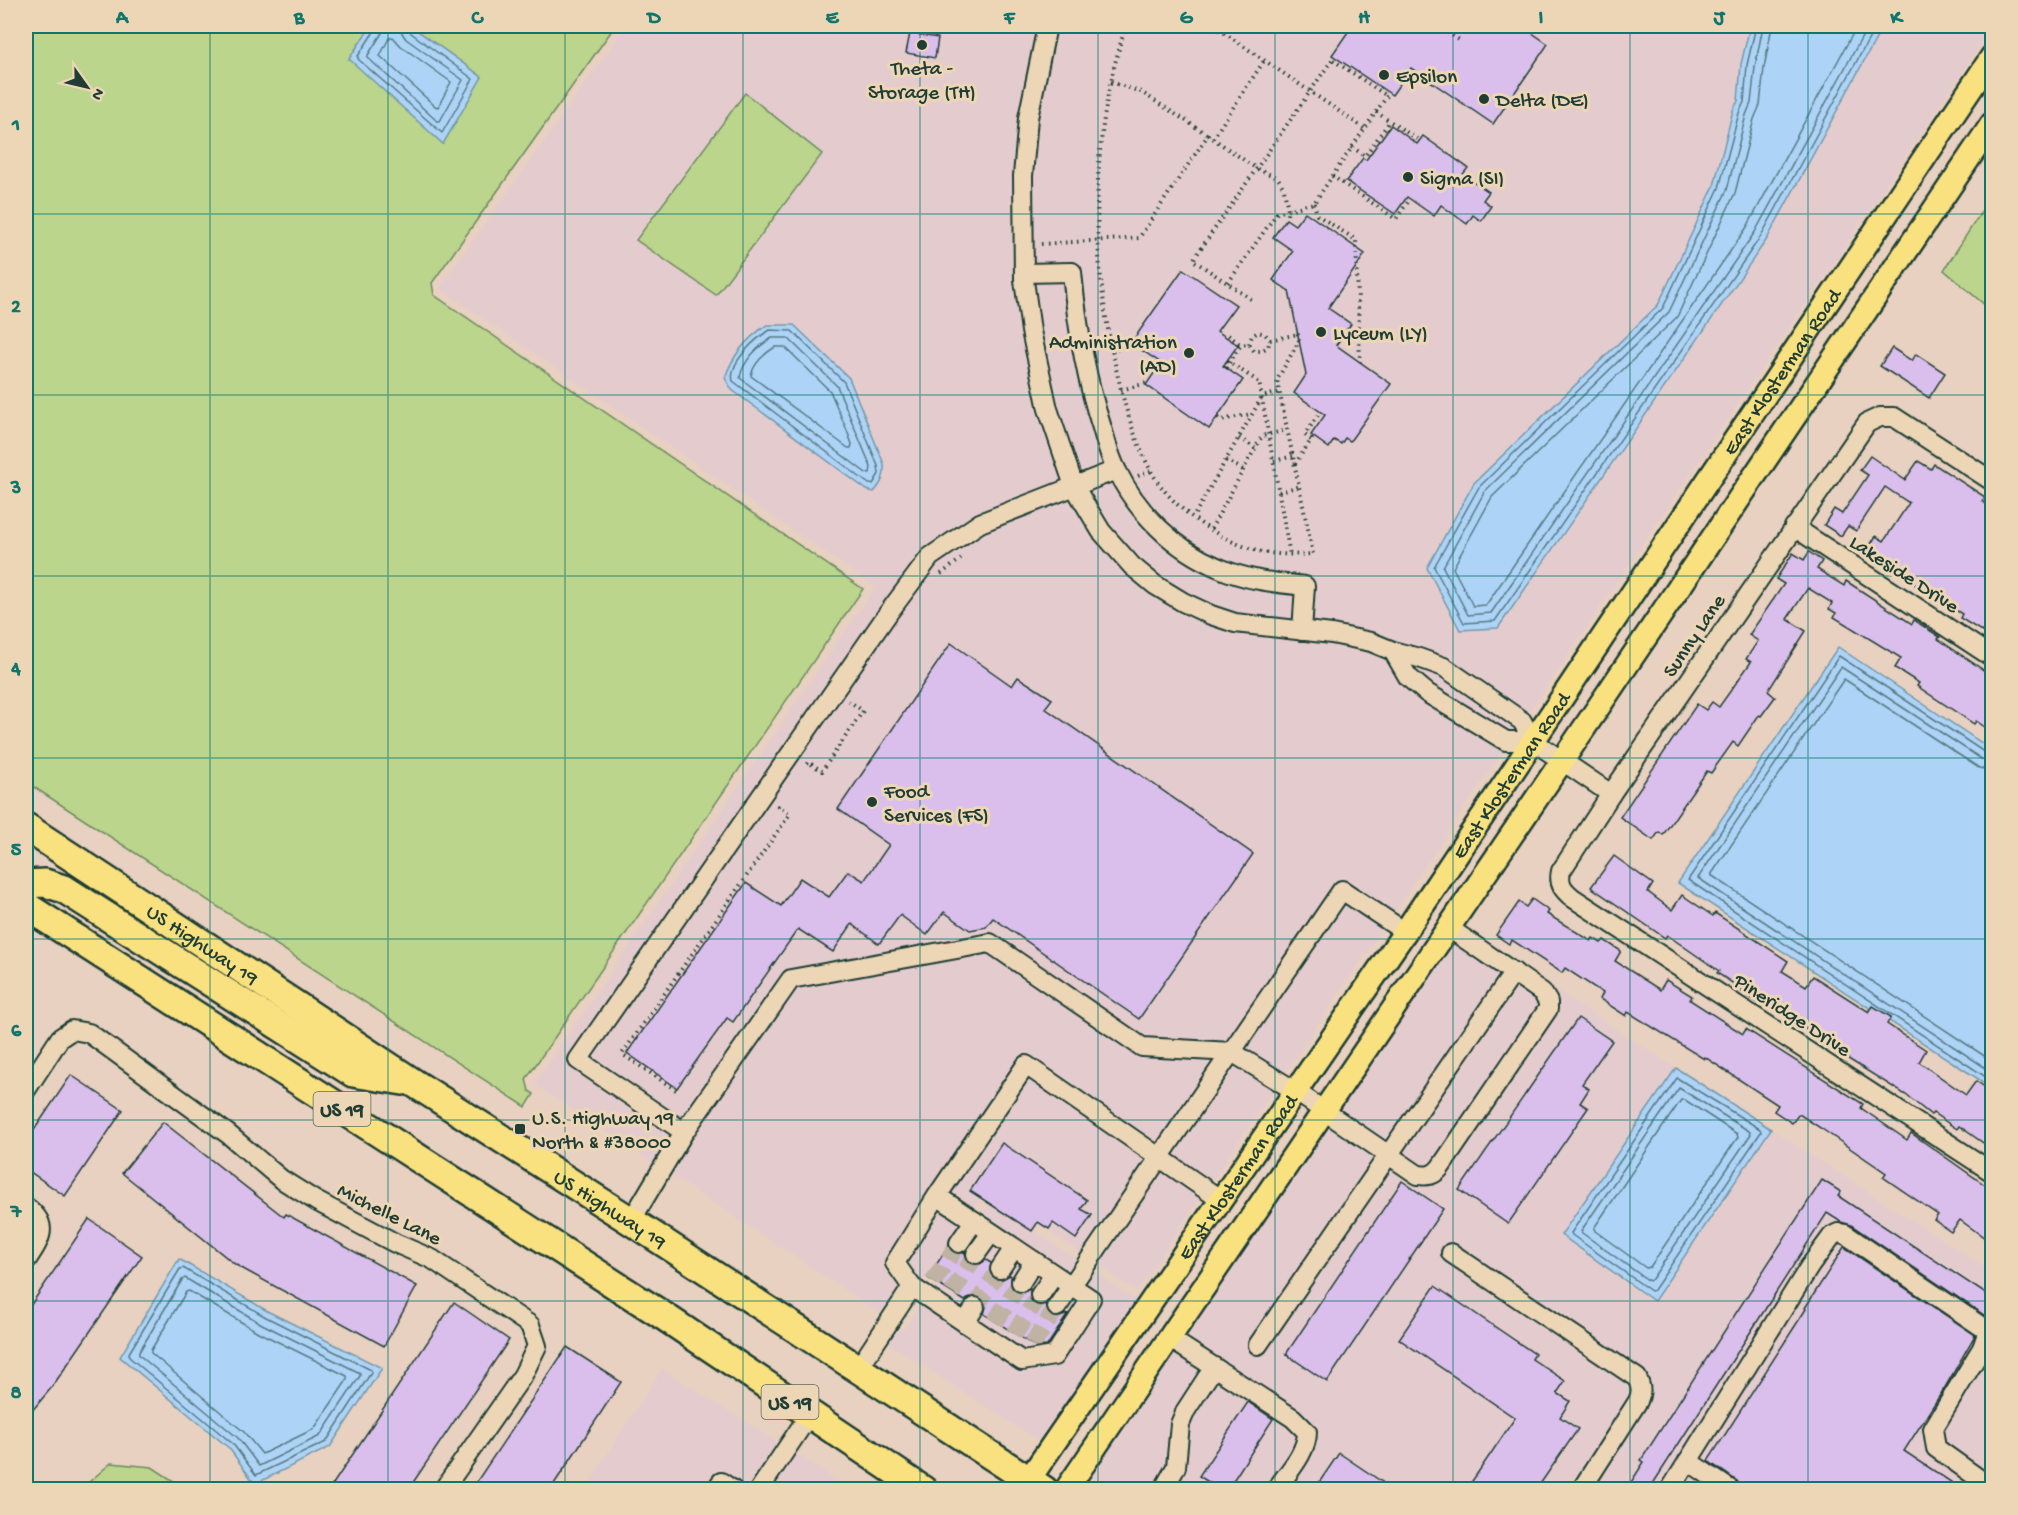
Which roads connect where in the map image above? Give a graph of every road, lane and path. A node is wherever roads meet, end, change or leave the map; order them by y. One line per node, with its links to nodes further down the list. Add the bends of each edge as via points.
1 (1047, 26): 24 (street, via 1028,118)
2 (1125, 26): 8 (path)
3 (1218, 26): 7 (path)
4 (1437, 26): 5 (path)
5 (1461, 41)
6 (1992, 57): 69 (main road, East Klosterman Road)
7 (1264, 61): 9 (path); 14 (path)
8 (1112, 82): 14 (path, via 1141,92); 23 (path, via 1100,154)
9 (1310, 92): 10 (path, via 1334,58 1388,95); 13 (path); 17 (path)
10 (1376, 112): 11 (path); 13 (path)
11 (1390, 121): 15 (path); 16 (path, via 1365,156)
12 (1992, 124): 70 (main road, East Klosterman Road)
13 (1365, 129): 16 (path)
14 (1210, 137): 17 (path); 23 (path, via 1139,238)
15 (1420, 141)
16 (1352, 147): 18 (path)
17 (1257, 169): 21 (path, via 1278,178); 26 (path, via 1193,260)
18 (1332, 176): 19 (path, via 1396,219); 20 (path)
19 (1410, 199)
20 (1314, 203): 21 (path); 35 (path, via 1317,215 1356,240)
21 (1288, 210): 22 (path); 26 (path, via 1277,213)
22 (1286, 219)
23 (1098, 240): 24 (path); 33 (path, via 1101,297)
24 (1022, 244): 25 (street)
25 (1024, 273): 54 (street, via 1071,272 1084,365); 56 (street, via 1038,369)
26 (1228, 283): 27 (path)
27 (1251, 299)
28 (1227, 334): 32 (path)
29 (1270, 340): 31 (path, via 1258,332); 31 (path, via 1261,351 1254,351); 39 (path, via 1297,332 1299,341 1277,380)
30 (1131, 343): 33 (path)
31 (1249, 344): 32 (path)
32 (1240, 345): 34 (path)
33 (1111, 352): 38 (path)
34 (1228, 362): 36 (path); 40 (path, via 1259,382)
35 (1360, 362)
36 (1226, 368)
37 (1147, 383): 38 (path)
38 (1121, 390): 53 (path)
39 (1280, 392): 40 (path); 44 (path)
40 (1262, 397): 42 (path); 45 (path)
41 (1320, 412): 51 (path, via 1305,435 1312,438)
42 (1252, 414): 43 (path, via 1222,420); 46 (path)
43 (1218, 417)
44 (1287, 430): 45 (path); 48 (path)
45 (1268, 434): 47 (path, via 1262,436); 50 (path)
46 (1239, 438): 47 (path); 49 (path)
47 (1256, 448): 52 (path)
48 (1293, 456): 50 (path); 51 (path)
49 (1226, 460): 52 (path); 59 (path)
50 (1274, 461): 58 (path)
51 (1295, 465): 57 (path)
52 (1243, 470): 61 (path)
53 (1151, 471): 54 (path); 61 (path, via 1175,502)
54 (1120, 476): 56 (street); 65 (street, via 1153,521 1191,554 1239,576 1305,586)
55 (1992, 481): 60 (street, Sunny Lane, via 1888,416 1861,428)
56 (1074, 486): 65 (street, via 1115,548 1155,585 1183,602 1235,623); 87 (street, via 980,524 930,557 578,1060)
57 (1299, 486): 58 (path); 63 (path, via 1313,554)
58 (1279, 492): 63 (path)
59 (1195, 514)
60 (1794, 527): 67 (street, Lakeside Drive); 72 (street, Sunny Lane)
61 (1210, 529): 63 (path, via 1258,550)
62 (969, 553): 64 (path)
63 (1290, 555)
64 (932, 579)
65 (1302, 631): 66 (street, via 1371,642)
66 (1393, 651): 69 (street, via 1444,667 1522,721); 69 (street, via 1408,677 1426,693 1506,741)
67 (1992, 657)
68 (855, 693): 71 (path, via 849,702 864,711 822,771 808,762)
69 (1533, 741): 70 (street); 79 (main road, East Klosterman Road)
70 (1562, 761): 72 (street); 78 (main road, East Klosterman Road)
71 (802, 771)
72 (1611, 794): 76 (street, Sunny Lane, via 1561,871 1560,884)
73 (784, 797): 84 (path, via 778,806 790,814 622,1054)
74 (26, 827): 82 (highway, US Highway 19)
75 (26, 884): 82 (highway, via 45,883 64,889 353,1073)
76 (1569, 894): 90 (street, Pineridge Drive)
77 (26, 906): 118 (highway, US 19, via 659,1313)
78 (1449, 928): 80 (street); 86 (main road, East Klosterman Road)
79 (1405, 932): 81 (street, via 1342,890); 85 (main road, East Klosterman Road)
80 (1514, 972): 88 (street); 88 (street, via 1546,996 1548,1009 1440,1168 1428,1176 1418,1175)
81 (1232, 1052): 85 (street); 87 (street, via 1142,1047 990,943 790,980); 89 (street)
82 (414, 1083): 94 (highway, US Highway 19)
83 (26, 1090): 122 (street, Michelle Lane, via 60,1038 72,1030 89,1033 228,1134 281,1179 395,1243 432,1259 530,1325 537,1346 523,1375)
84 (676, 1090)
85 (1295, 1091): 86 (street); 92 (main road, East Klosterman Road)
86 (1324, 1110): 88 (street); 112 (main road, East Klosterman Road)
87 (684, 1132): 94 (street)
88 (1388, 1154): 114 (street)
89 (1160, 1157): 91 (street, via 1026,1065); 92 (street); 106 (street)
90 (1992, 1172)
91 (937, 1196): 95 (street); 107 (street, via 895,1263)
92 (1221, 1200): 120 (main road, East Klosterman Road)
93 (26, 1207): 101 (street, via 40,1223 41,1238)
94 (631, 1221): 117 (highway, US Highway 19)
95 (974, 1221): 96 (street); 97 (street)
96 (991, 1233): 98 (street); 99 (street)
97 (959, 1243)
98 (1014, 1248): 102 (street); 103 (street)
99 (976, 1254)
100 (1451, 1254): 129 (street, via 1637,1378 1641,1385 1638,1401)
101 (26, 1261)
102 (1034, 1261): 104 (street); 105 (street)
103 (1000, 1269)
104 (1054, 1275): 106 (street); 108 (street)
105 (1021, 1282)
106 (1071, 1286): 109 (street); 115 (street, via 1091,1299 1054,1356)
107 (923, 1288): 111 (street, via 946,1300); 117 (street)
108 (1040, 1295)
109 (1057, 1307)
110 (975, 1308): 111 (street)
111 (965, 1323): 115 (street, via 990,1329 1009,1342)
112 (1169, 1338): 116 (street); 127 (main road, East Klosterman Road)
113 (1032, 1345): 115 (street)
114 (1258, 1345)
115 (1022, 1361)
116 (1214, 1367): 121 (street, via 1186,1410 1180,1425 1176,1467); 128 (street, via 1293,1418 1307,1432 1303,1450)
117 (858, 1369): 120 (highway, US Highway 19)
118 (809, 1415): 125 (street); 126 (highway, US 19)
119 (1688, 1461): 130 (street); 131 (street); 132 (street, via 1822,1250 1838,1233 1988,1331 1982,1348 1933,1429 1936,1448 1978,1478)
120 (1033, 1486)
121 (1165, 1489)
122 (443, 1490)
123 (716, 1490): 124 (street, via 721,1482)
124 (733, 1490)
125 (759, 1490)
126 (923, 1490)
127 (1066, 1490)
128 (1276, 1490)
129 (1581, 1490)
130 (1670, 1490)
131 (1731, 1490)
132 (1988, 1490)

